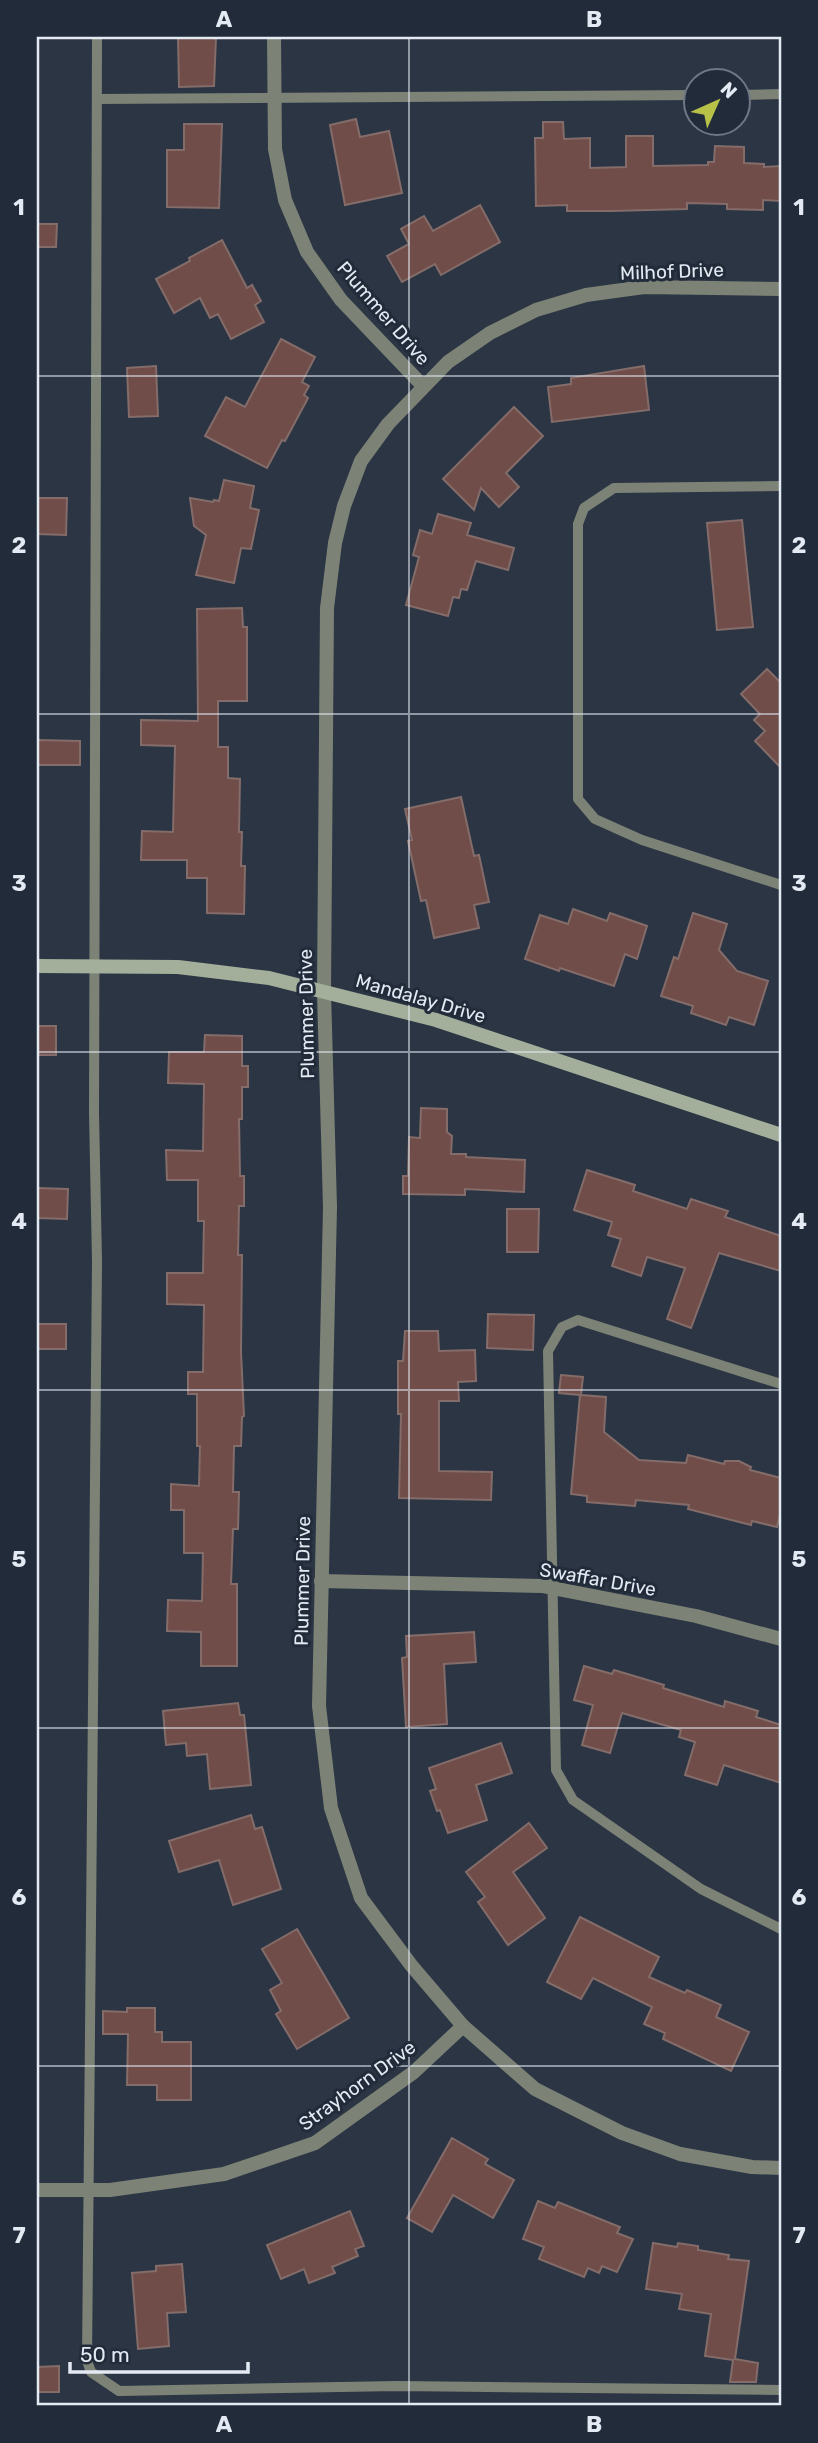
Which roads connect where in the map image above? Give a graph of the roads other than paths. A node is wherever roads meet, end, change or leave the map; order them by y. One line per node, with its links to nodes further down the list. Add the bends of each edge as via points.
1 (97, 37): 6 (lane)
2 (274, 37): 7 (street, Plummer Drive)
3 (781, 94): 5 (lane)
4 (682, 95): 7 (lane)
5 (752, 95)
6 (97, 99): 7 (lane); 13 (lane)
7 (273, 99): 9 (street, Plummer Drive, via 275,149 285,200 307,252 341,300)
8 (781, 289): 9 (street, Milhof Drive, via 643,287 586,295 536,310 490,333)
9 (422, 386): 14 (street, Plummer Drive, via 361,461 335,542 327,608)
10 (781, 486): 11 (lane, via 614,488 584,508 578,524 578,799 595,819 642,840)
11 (781, 885)
12 (37, 966): 13 (street, Mandalay Drive)
13 (94, 967): 14 (street, Mandalay Drive, via 191,969 269,978); 24 (lane, via 97,1262)
14 (324, 992): 15 (street, Mandalay Drive, via 436,1020); 17 (street, Plummer Drive, via 330,1207)
15 (781, 1135)
16 (781, 1384): 18 (lane, via 578,1320 562,1327 548,1352)
17 (321, 1581): 18 (street, Swaffar Drive); 21 (street, Plummer Drive, via 319,1706 331,1808 361,1898)
18 (553, 1588): 19 (street, Swaffar Drive, via 696,1616); 20 (lane, via 556,1770 573,1800 701,1889)
19 (781, 1639)
20 (781, 1929)
21 (463, 2026): 22 (street, via 535,2089 622,2133 680,2154); 24 (street, Strayhorn Drive, via 414,2072 314,2143 224,2174)
22 (781, 2168)
23 (37, 2190): 24 (street, Strayhorn Drive)
24 (90, 2190): 25 (lane, via 87,2361 91,2372 119,2391 398,2386)
25 (781, 2390)

